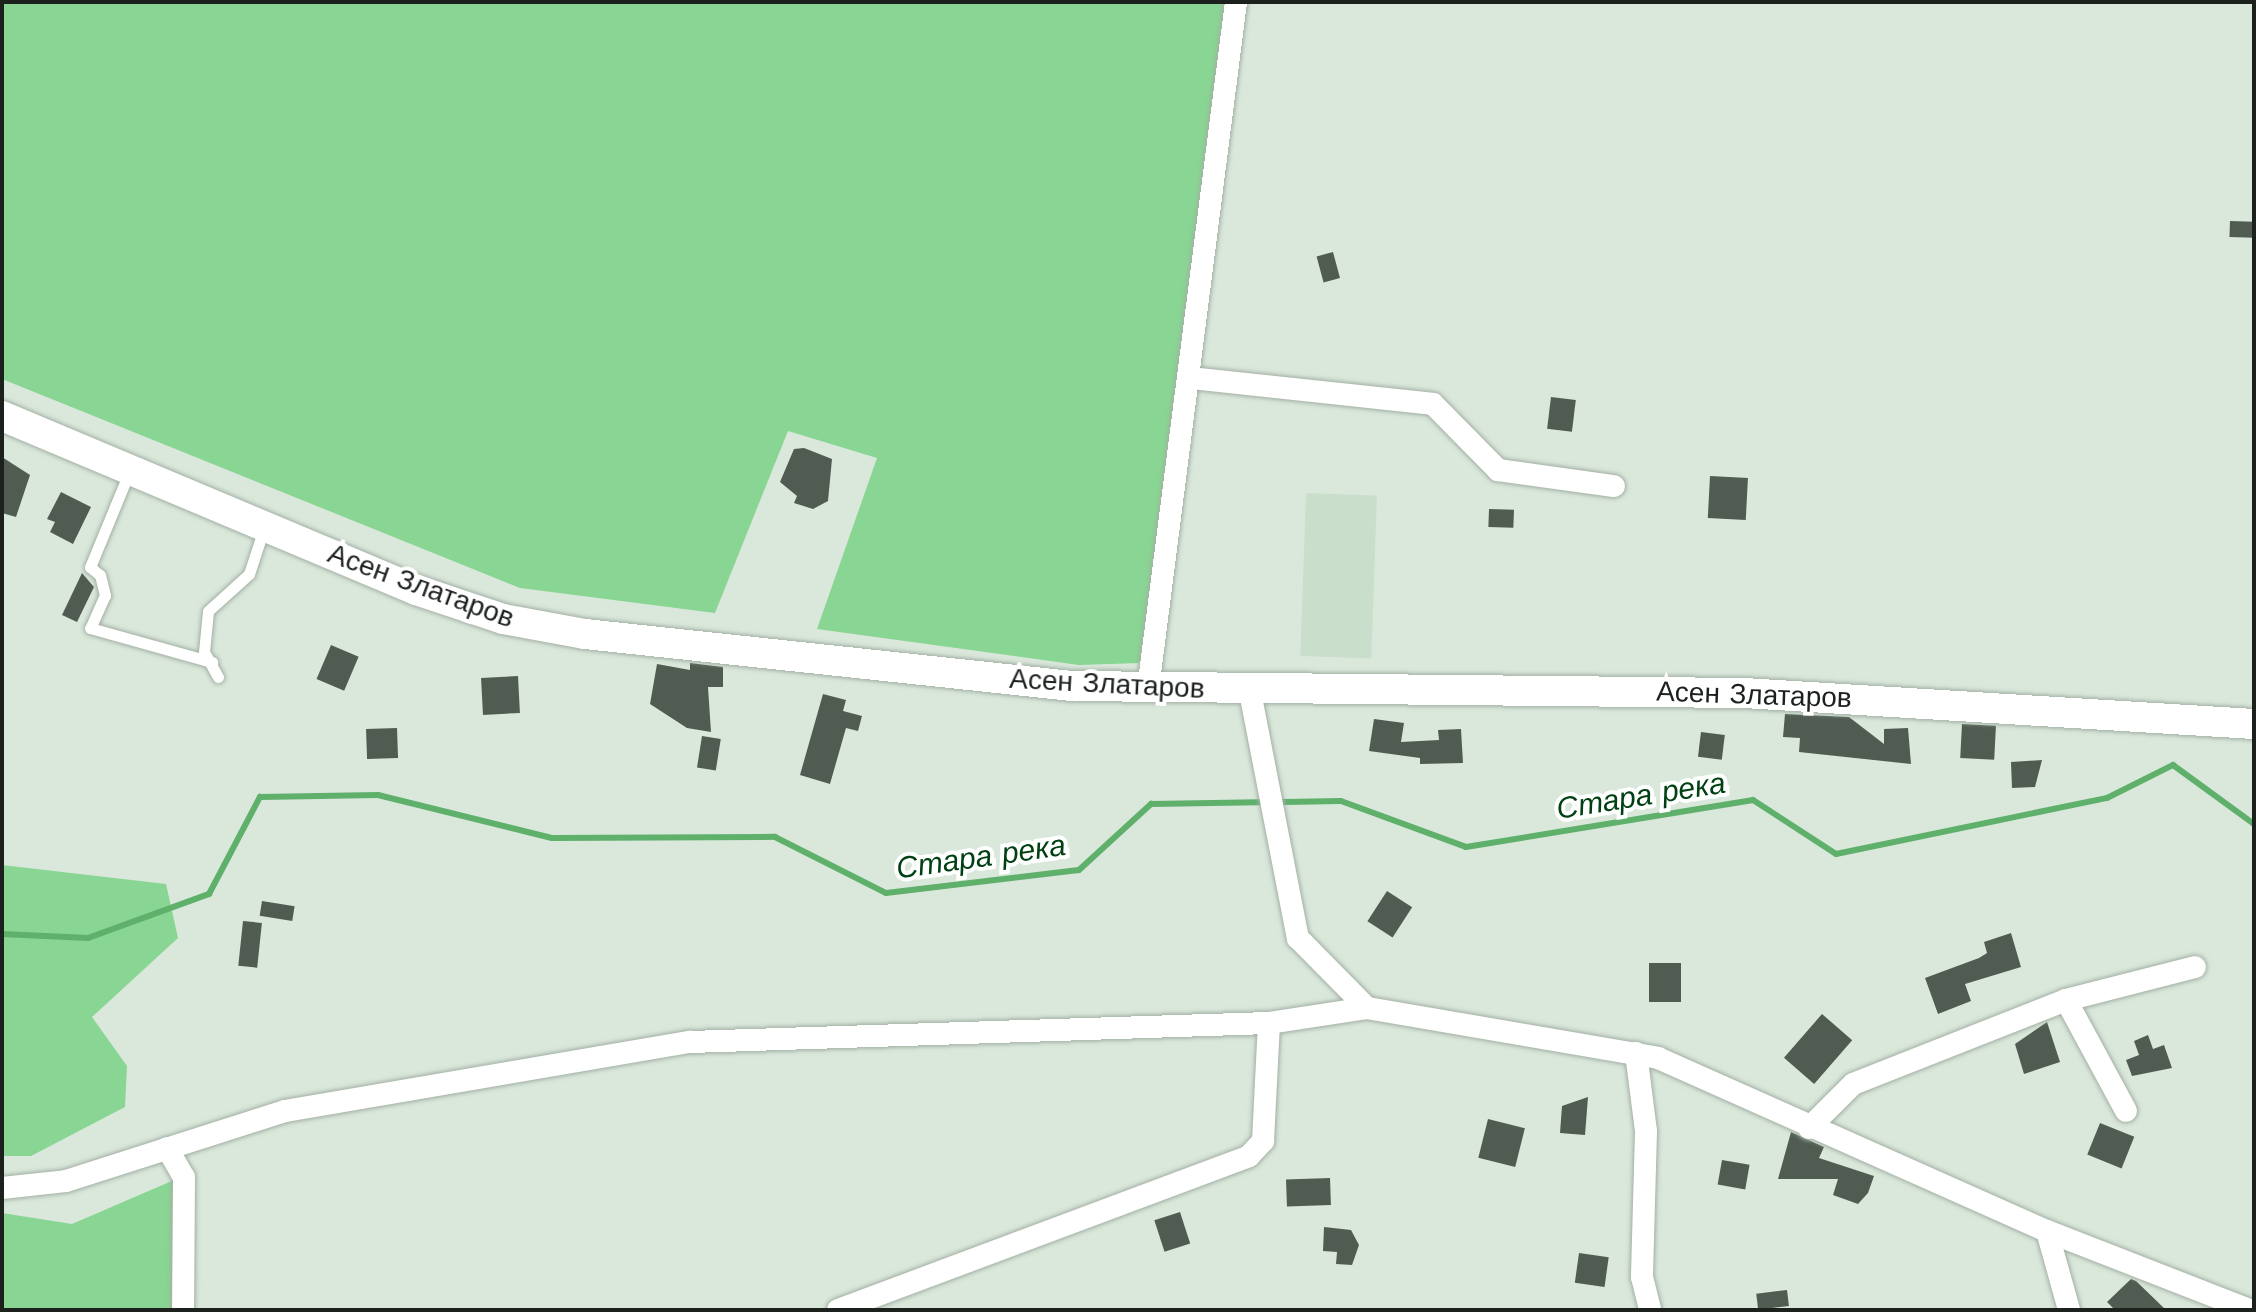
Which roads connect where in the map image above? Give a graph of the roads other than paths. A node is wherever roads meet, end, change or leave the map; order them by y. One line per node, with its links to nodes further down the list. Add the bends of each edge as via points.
1 (1236, 2): 2 (street)
2 (1191, 378): 5 (street, via 1433,404 1498,470); 9 (street)
3 (2, 416): 4 (street, Асен Златаров)
4 (130, 470): 6 (street, Асен Златаров); 7 (lane, via 90,567 100,575 105,595 90,628)
5 (1614, 486)
6 (265, 526): 7 (lane, via 249,574 208,611 202,631); 9 (street, Асен Златаров, via 416,590 503,619 585,634)
7 (212, 662): 8 (lane)
8 (218, 677)
9 (1148, 689): 10 (street, Асен Златаров)
10 (1250, 692): 11 (street, Асен Златаров, via 1744,693); 14 (street, via 1298,938)
11 (2254, 724)
12 (2195, 967): 13 (street)
13 (2066, 1000): 17 (street); 18 (street, via 1853,1084)
14 (1367, 1008): 15 (street); 16 (street)
15 (1269, 1023): 19 (street, via 690,1042 285,1111); 23 (street, via 1263,1141 1249,1156)
16 (1636, 1053): 18 (street); 24 (street, via 1646,1131 1642,1277)
17 (2126, 1111)
18 (1809, 1128): 21 (street)
19 (167, 1148): 20 (street, via 66,1181); 22 (street, via 184,1177)
20 (2, 1188)
21 (2047, 1231): 25 (street); 26 (street)
22 (183, 1310)
23 (838, 1310)
24 (1650, 1310)
25 (2069, 1310)
26 (2250, 1310)

